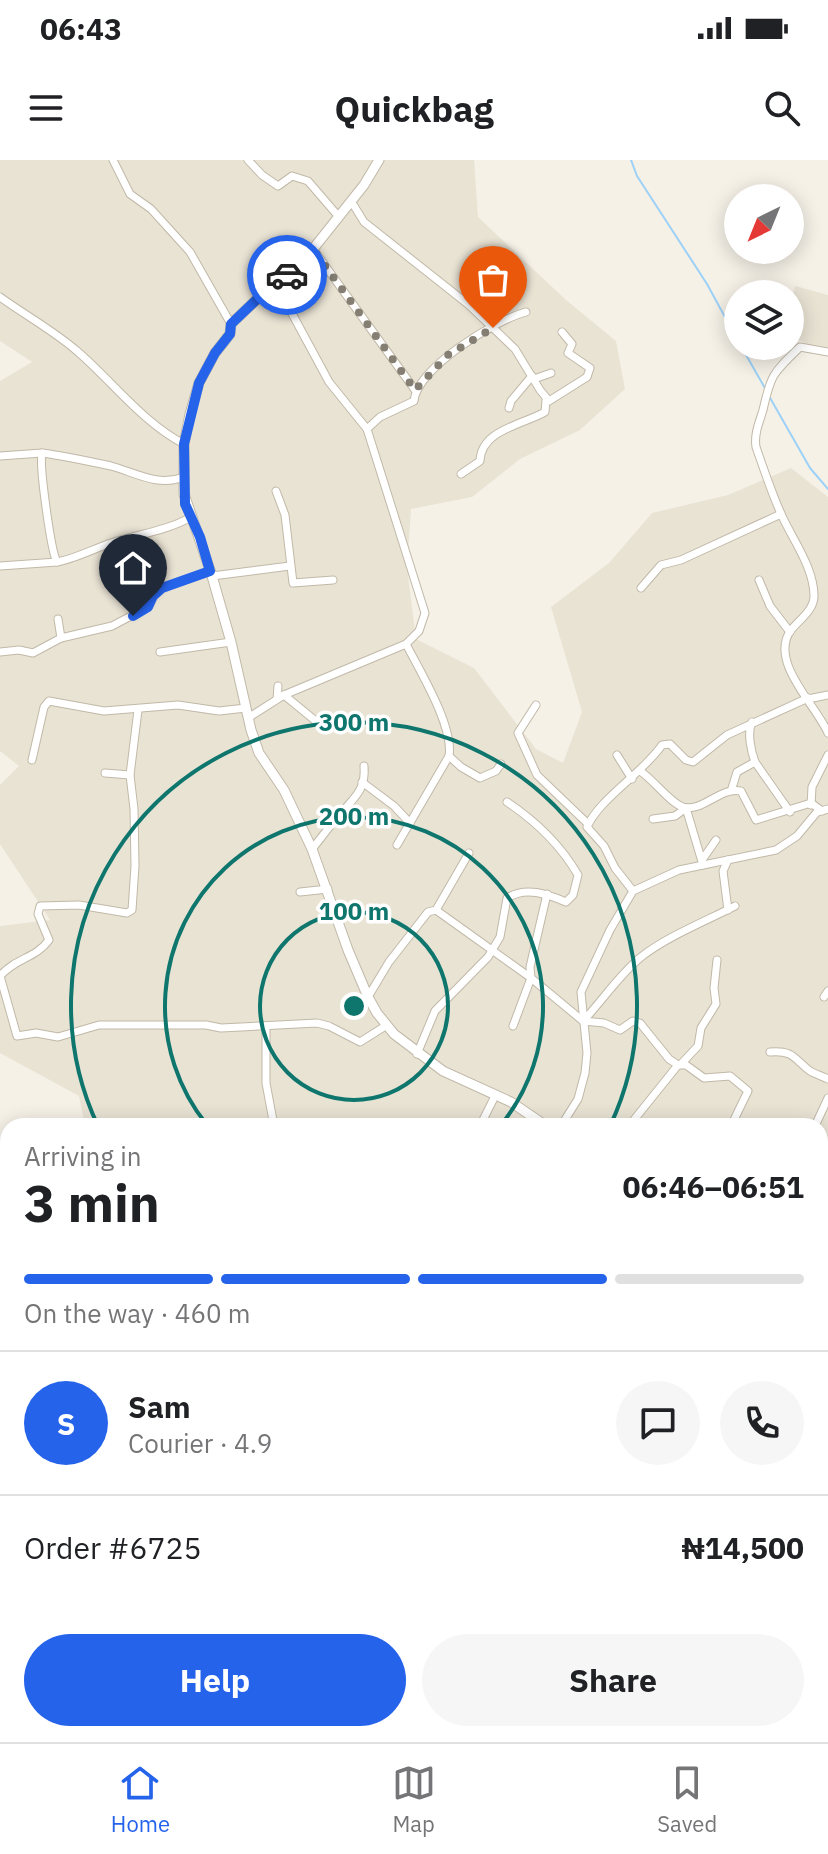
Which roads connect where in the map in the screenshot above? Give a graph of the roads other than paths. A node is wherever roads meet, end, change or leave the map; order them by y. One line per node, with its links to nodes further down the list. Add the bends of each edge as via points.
1 (113, 160): 10 (street, via 130,194 190,252)
2 (248, 160): 5 (street, via 278,186 292,176 308,181)
3 (379, 160): 4 (street)
4 (351, 201): 5 (street); 11 (street, via 364,222)
5 (339, 217): 6 (street)
6 (313, 249): 7 (street); 16 (street)
7 (275, 282): 10 (street); 19 (street, via 329,382)
8 (0, 297): 20 (street, via 74,348 137,409)
9 (526, 312): 11 (street)
10 (231, 324): 20 (street, via 199,383)
11 (493, 328): 15 (street, via 515,349); 16 (street, via 448,355)
12 (562, 332): 17 (street, via 572,344 568,353 590,368 587,377)
13 (828, 352): 26 (street, via 800,347 776,371 766,391 754,437)
14 (551, 373): 15 (street)
15 (533, 378): 17 (street); 18 (street)
16 (415, 390): 19 (street, via 414,401)
17 (546, 400): 23 (street, via 545,412 494,434 480,451 480,461)
18 (509, 408)
19 (367, 429): 39 (street, via 424,606 419,631)
20 (184, 444): 24 (street)
21 (42, 453): 22 (street); 24 (street, via 147,479 170,482); 28 (street, via 41,480)
22 (0, 456)
23 (461, 474)
24 (184, 477): 27 (street)
25 (276, 491): 30 (street, via 285,515)
26 (781, 514): 34 (street, via 661,565); 36 (street, via 815,599)
27 (191, 517): 28 (street); 31 (street)
28 (57, 562): 29 (street)
29 (0, 566)
30 (290, 566): 31 (street); 32 (street, via 293,583)
31 (211, 573): 37 (street, via 162,588 148,607 112,626); 38 (street)
32 (333, 580)
33 (759, 580): 36 (street)
34 (641, 588)
35 (58, 619): 37 (street)
36 (790, 632): 45 (street, via 784,644 790,675)
37 (61, 638): 40 (street, via 33,653)
38 (231, 642): 41 (street); 48 (street)
39 (406, 644): 44 (street); 53 (street, via 433,695 451,746)
40 (0, 652)
41 (160, 652)
42 (278, 686): 44 (street)
43 (828, 695): 45 (street)
44 (280, 697): 48 (street); 50 (street)
45 (808, 698): 49 (street); 51 (street)
46 (536, 705): 73 (street, via 518,733 524,750 537,775)
47 (138, 710): 48 (street, via 178,705); 55 (street, via 92,710 49,701); 61 (street)
48 (247, 713): 76 (street, via 259,753 284,790)
49 (752, 722): 56 (street); 59 (street, via 693,762 670,744 662,745)
50 (323, 727)
51 (828, 733)
52 (617, 755): 62 (street)
53 (449, 756): 57 (street, via 480,778); 72 (street)
54 (827, 759): 66 (street, via 812,787)
55 (32, 760)
56 (755, 762): 64 (street, via 737,772); 69 (street)
57 (501, 764)
58 (364, 766): 63 (street)
59 (640, 771): 62 (street); 67 (street)
60 (105, 773): 61 (street)
61 (130, 775): 91 (street, via 132,910 40,906 49,940 41,951 12,963 0,976 17,1036 58,1037 99,1025)
62 (632, 779): 73 (street)
63 (362, 782): 72 (street); 76 (street, via 356,799)
64 (732, 788): 67 (street); 69 (street, via 741,791 756,820)
65 (507, 802): 83 (street, via 533,820 578,875 569,901)
66 (811, 803): 68 (street); 69 (street); 70 (street)
67 (686, 808): 71 (street, via 675,816); 79 (street)
68 (825, 810): 70 (street)
69 (790, 812)
70 (812, 817): 78 (street, via 776,850)
71 (653, 819)
72 (410, 823): 75 (street)
73 (587, 823): 81 (street)
74 (716, 840): 79 (street)
75 (397, 845)
76 (312, 849): 80 (street)
77 (469, 853): 84 (street)
78 (728, 860): 79 (street); 89 (street, via 723,871 732,908 640,958)
79 (703, 862): 81 (street)
80 (328, 889): 82 (street); 88 (street)
81 (633, 891): 89 (street, via 581,992)
82 (300, 892)
83 (547, 894): 85 (street, via 507,898 500,937); 87 (street)
84 (436, 910): 85 (street); 88 (street, via 428,912)
85 (492, 950): 87 (street); 94 (street, via 435,1011)
86 (717, 960): 95 (street, via 716,1004 701,1028 698,1046)
87 (531, 978): 89 (street); 92 (street)
88 (368, 997): 90 (street)
89 (583, 1021): 95 (street, via 620,1030 633,1021 640,1023 669,1059); 102 (street, via 585,1073)
90 (387, 1025): 91 (street, via 360,1042 317,1023); 94 (street)
91 (266, 1026): 99 (street, via 266,1083)
92 (513, 1026)
93 (770, 1052): 96 (street, via 798,1058)
94 (417, 1054): 97 (street)
95 (680, 1064): 103 (street); 104 (street, via 704,1078 730,1076 748,1091)
96 (828, 1079)
97 (495, 1096): 100 (street); 101 (street)
98 (828, 1098): 105 (street)
99 (273, 1118)
100 (484, 1118)
101 (534, 1118)
102 (566, 1118)
103 (636, 1118)
104 (735, 1118)
105 (819, 1118)

